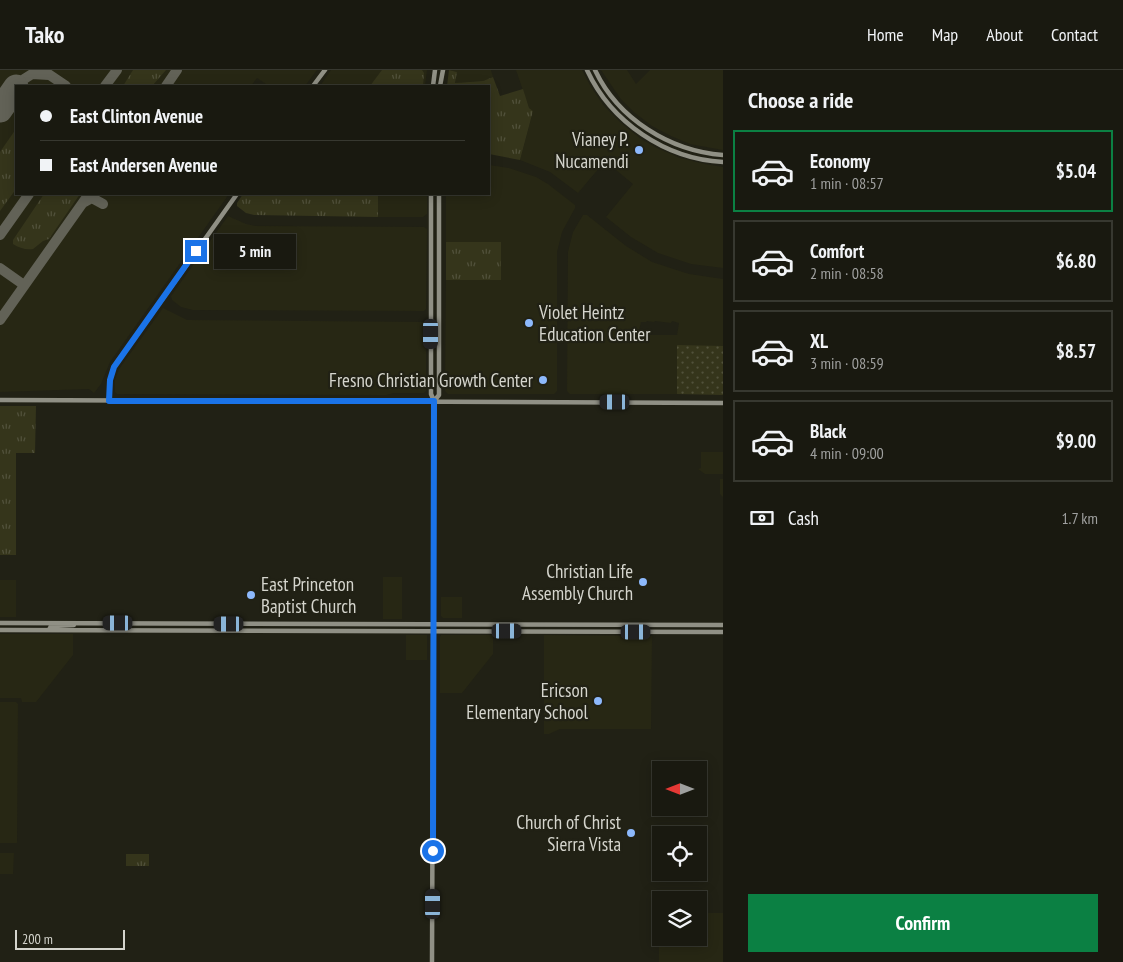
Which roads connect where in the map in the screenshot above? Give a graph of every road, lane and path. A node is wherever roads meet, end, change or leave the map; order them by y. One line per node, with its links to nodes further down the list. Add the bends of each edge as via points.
1 (324, 70): 6 (main road)
2 (435, 70): 7 (main road)
3 (443, 70): 8 (main road)
4 (587, 70): 10 (main road, via 614,110 641,134 695,158)
5 (595, 70): 9 (main road, via 610,96 628,115 660,138 686,149)
6 (314, 85)
7 (432, 85)
8 (440, 85)
9 (723, 156)
10 (723, 162)
11 (236, 195): 15 (main road, via 114,367)
12 (431, 195): 16 (main road, via 430,394)
13 (439, 195): 16 (main road, via 439,394)
14 (0, 400): 15 (main road)
15 (109, 401): 16 (main road)
16 (434, 401): 17 (main road); 20 (main road)
17 (723, 403)
18 (0, 623): 19 (main road)
19 (83, 623): 20 (main road); 23 (main road, via 51,626)
20 (433, 624): 21 (main road); 24 (main road)
21 (723, 625)
22 (0, 630): 23 (main road)
23 (49, 630): 24 (main road)
24 (433, 631): 25 (main road); 26 (main road)
25 (723, 632)
26 (432, 962)

